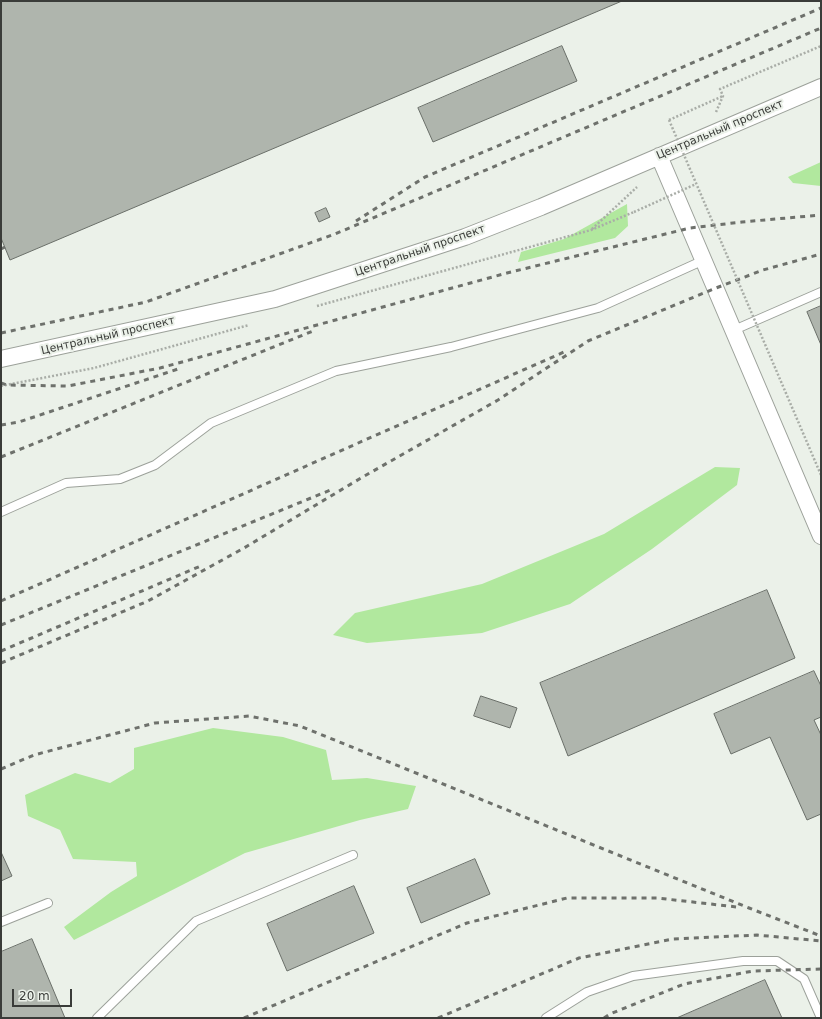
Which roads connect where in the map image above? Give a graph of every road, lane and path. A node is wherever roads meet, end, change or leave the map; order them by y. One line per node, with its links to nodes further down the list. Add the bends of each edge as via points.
1 (821, 46): 6 (path, bridge, via 720,89 723,96 669,120)
2 (821, 87): 4 (street, Центральный проспект)
3 (692, 158): 4 (path)
4 (662, 163): 7 (street); 10 (street, Центральный проспект, via 465,237 275,299)
5 (640, 184): 6 (path, bridge, via 591,230)
6 (696, 184): 11 (path, bridge)
7 (704, 260): 9 (street); 12 (lane, via 598,308 451,347 336,371 211,423 155,465 120,479 66,483)
8 (821, 292): 9 (lane)
9 (734, 330): 13 (street)
10 (1, 359)
11 (821, 475)
12 (1, 512)
13 (821, 536)
14 (352, 855): 17 (lane, via 196,921)
15 (48, 903): 16 (lane)
16 (1, 922)
17 (97, 1018)
18 (546, 1018): 19 (lane, via 587,992 633,976 743,961 777,961 804,979)
19 (821, 1018)

